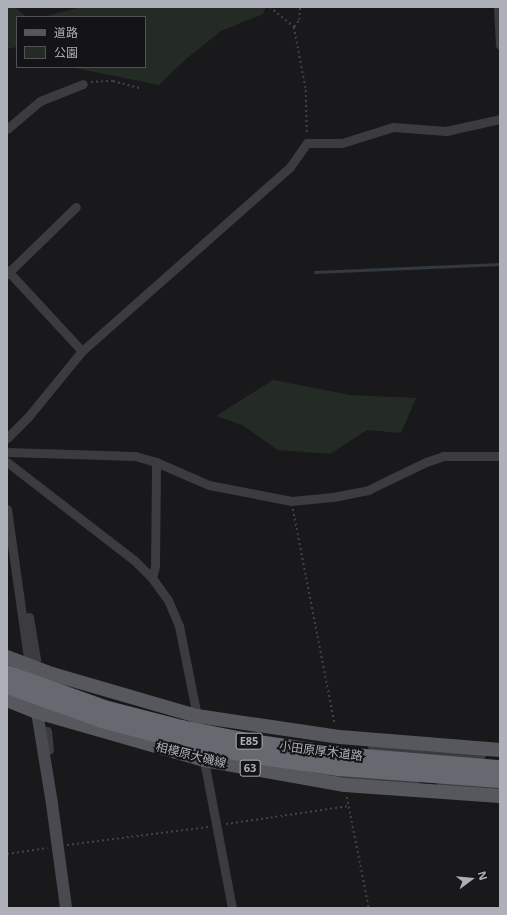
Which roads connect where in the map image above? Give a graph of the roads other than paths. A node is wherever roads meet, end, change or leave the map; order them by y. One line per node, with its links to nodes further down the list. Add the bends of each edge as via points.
1 (498, 7): 2 (street)
2 (500, 45)
3 (83, 84): 5 (street, via 40,101)
4 (500, 119): 8 (street, via 446,131 393,127 342,143 307,142 290,167)
5 (7, 129)
6 (76, 207): 7 (street)
7 (8, 272): 8 (street)
8 (82, 351): 9 (street, via 28,417)
9 (7, 438)
10 (7, 452): 13 (street, via 135,456)
11 (500, 456): 13 (street, via 443,456 368,490 333,498 291,501 209,485)
12 (7, 462): 15 (street, via 134,560)
13 (156, 462): 15 (street, via 155,566)
14 (7, 509): 17 (street)
15 (152, 578): 22 (street, via 168,600 179,626)
16 (7, 657): 17 (main road)
17 (33, 662): 22 (main road)
18 (7, 673): 28 (highway, 小田原厚木道路 / E85, via 104,708 182,728 258,743 341,755)
19 (7, 686): 30 (highway, 小田原厚木道路 / E85, via 102,720 181,741 255,756 339,768)
20 (7, 700): 21 (main road, 相模原大磯線 / 63)
21 (37, 712): 27 (main road, 相模原大磯線 / 63); 33 (street)
22 (196, 716): 23 (main road)
23 (292, 730): 25 (main road, via 333,736); 26 (street, via 304,738 425,753)
24 (47, 731): 33 (street)
25 (500, 750)
26 (500, 756)
27 (204, 760): 29 (main road, 相模原大磯線 / 63); 35 (street)
28 (500, 768)
29 (310, 779): 31 (street, via 321,775); 32 (main road, 相模原大磯線 / 63, via 345,785)
30 (500, 780)
31 (500, 788)
32 (500, 796)
33 (52, 804): 34 (street)
34 (66, 908)
35 (232, 908)

